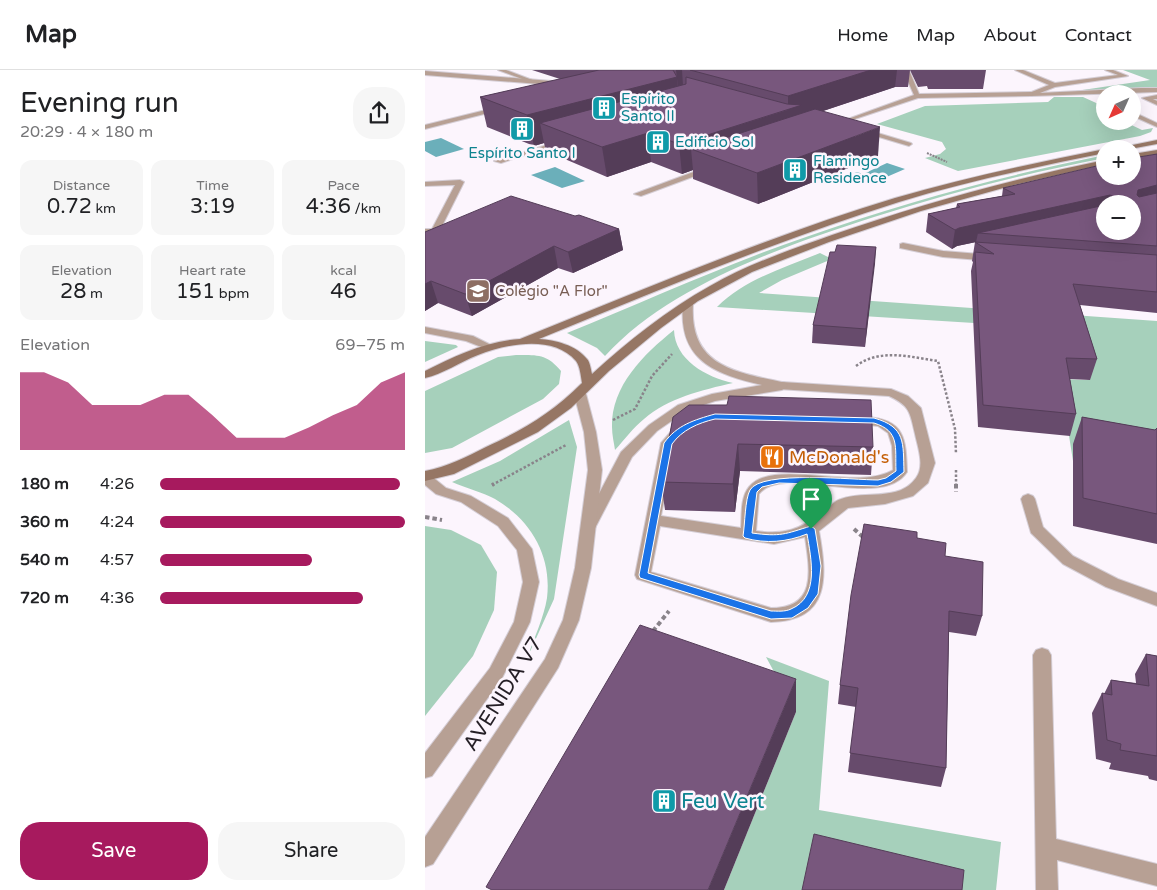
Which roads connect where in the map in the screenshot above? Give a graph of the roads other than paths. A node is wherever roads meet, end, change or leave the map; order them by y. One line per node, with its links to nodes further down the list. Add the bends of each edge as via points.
1 (501, 70): 6 (street)
2 (906, 70): 12 (street)
3 (1018, 70): 8 (street)
4 (1108, 70): 8 (street, via 1125,76)
5 (425, 74): 6 (street)
6 (532, 81): 7 (street)
7 (572, 84)
8 (1054, 85): 10 (street)
9 (1157, 91): 10 (street); 11 (street)
10 (1031, 94): 12 (street)
11 (1145, 94)
12 (917, 96): 17 (street)
13 (1157, 97): 14 (street, via 1145,98)
14 (1157, 103)
15 (508, 106): 19 (street)
16 (1141, 118): 18 (street)
17 (840, 123): 20 (street); 23 (street)
18 (1157, 125)
19 (425, 127)
20 (827, 128)
21 (573, 139): 28 (street)
22 (1156, 141): 24 (main road)
23 (909, 144)
24 (1141, 144)
25 (1157, 152): 27 (main road)
26 (1096, 153): 40 (main road, via 954,184 853,214 702,269)
27 (1141, 155)
28 (498, 160)
29 (1096, 164): 38 (main road, via 906,213 777,258)
30 (719, 166): 32 (street)
31 (425, 184): 33 (street, via 460,182 435,232)
32 (638, 194)
33 (425, 232)
34 (903, 246): 36 (street)
35 (972, 247): 36 (street)
36 (943, 254): 37 (street)
37 (1001, 258)
38 (688, 304): 43 (street, via 687,324 692,342 705,358 745,378); 44 (main road, via 658,324)
39 (425, 330): 41 (street, via 469,338)
40 (518, 343): 41 (main road); 44 (main road, via 545,341 567,348 583,361)
41 (489, 347): 42 (main road)
42 (425, 374)
43 (782, 386): 50 (street, via 712,398 682,408 653,428 626,455); 51 (street, via 891,393 904,399 915,408 928,463 923,480 908,493 844,503)
44 (584, 389): 47 (main road, via 534,429 449,471); 50 (street, AVENIDA V7, via 595,470)
45 (845, 420): 52 (street, via 874,421 894,430 899,440 900,472 878,483 779,480 759,484 751,498)
46 (689, 425): 49 (street, via 668,443)
47 (425, 477): 55 (street, AVENIDA V7, via 441,491 466,499 503,522 524,549 531,582 521,622 496,673)
48 (1028, 499): 53 (street, via 1036,529 1068,560 1111,583)
49 (653, 520): 51 (street, via 643,575 771,615 792,614 813,594 817,566); 52 (street)
50 (588, 529): 57 (street, AVENIDA V7, via 571,620 552,663)
51 (811, 529): 52 (street, via 774,539)
52 (748, 536)
53 (1157, 600)
54 (1042, 655): 56 (street)
55 (425, 769)
56 (1046, 847): 59 (street); 60 (street)
57 (430, 849): 58 (street, AVENIDA V7)
58 (425, 866)
59 (1157, 875)
60 (1047, 890)

